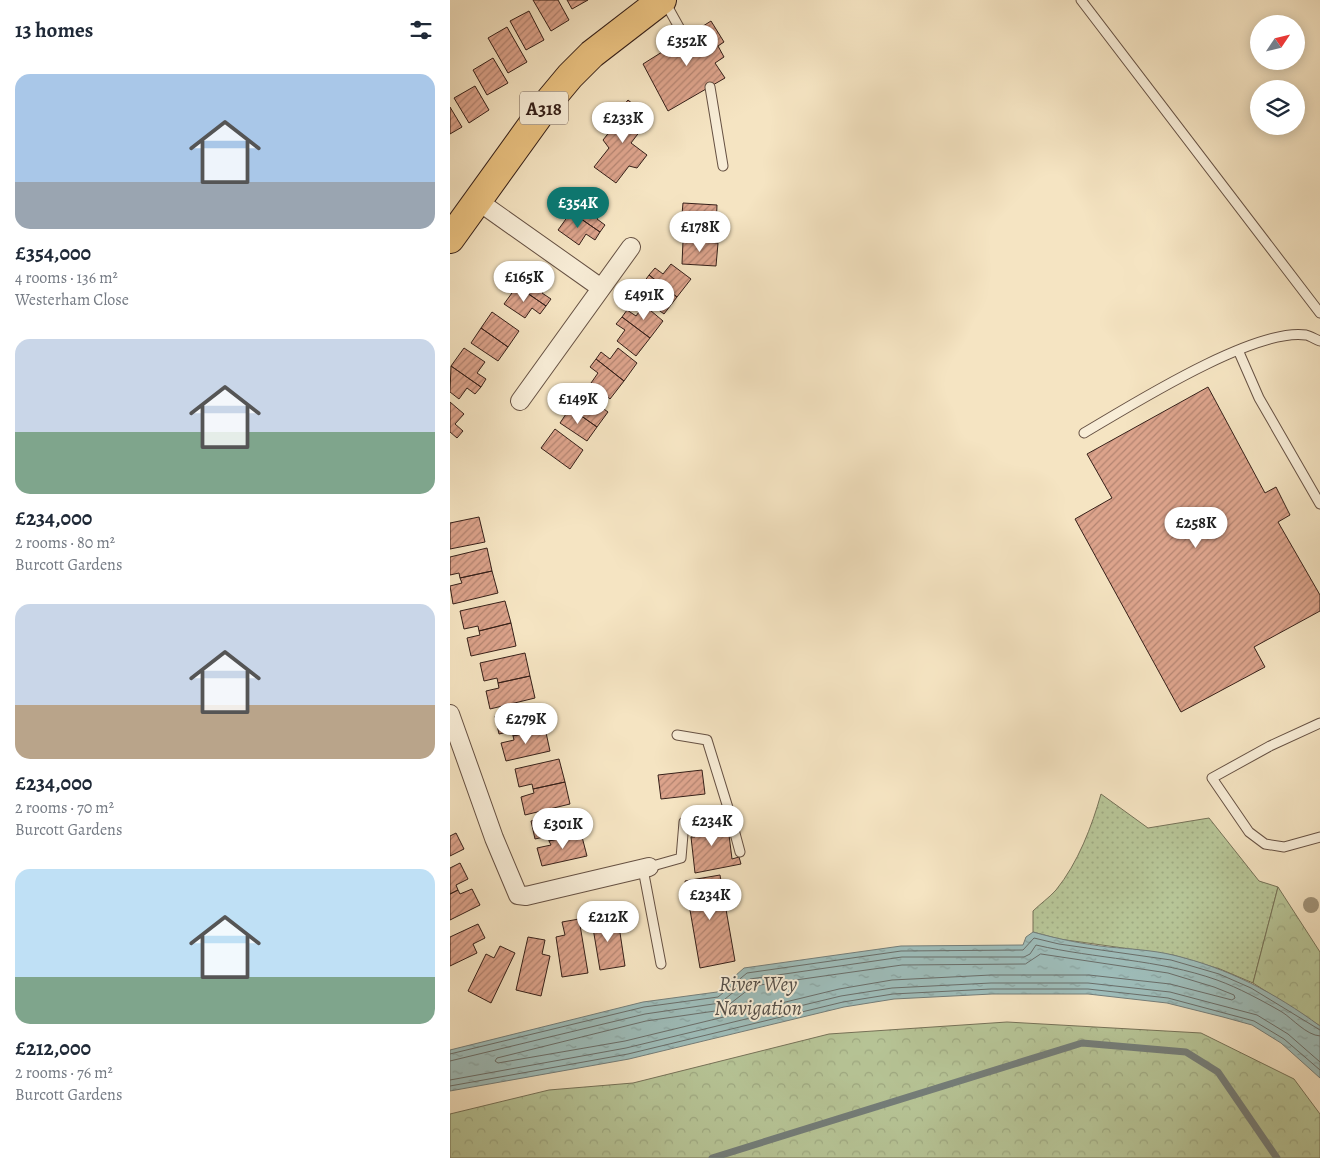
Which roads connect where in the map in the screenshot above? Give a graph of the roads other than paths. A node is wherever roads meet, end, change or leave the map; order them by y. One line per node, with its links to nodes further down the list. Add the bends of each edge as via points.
1 (663, 0): 3 (lane); 6 (main road, A318, via 592,54 570,76)
2 (1081, 0): 10 (lane)
3 (685, 38)
4 (710, 87): 5 (lane)
5 (723, 166)
6 (478, 201): 7 (main road, A318); 9 (street)
7 (450, 240)
8 (631, 247): 9 (street)
9 (601, 288): 13 (street)
10 (1320, 313)
11 (1320, 340): 12 (lane, via 1305,335 1290,336)
12 (1238, 350): 14 (lane, via 1179,378); 15 (lane, via 1259,398)
13 (520, 402)
14 (1084, 433)
15 (1320, 504)
16 (450, 714): 22 (street, via 518,895 526,896)
17 (1320, 723): 20 (lane, via 1212,778 1249,832 1265,844 1284,847)
18 (677, 735): 19 (lane, via 707,740)
19 (728, 811): 21 (lane); 22 (lane, via 684,822 680,858)
20 (1320, 837)
21 (740, 852)
22 (646, 868): 23 (lane)
23 (661, 964)

